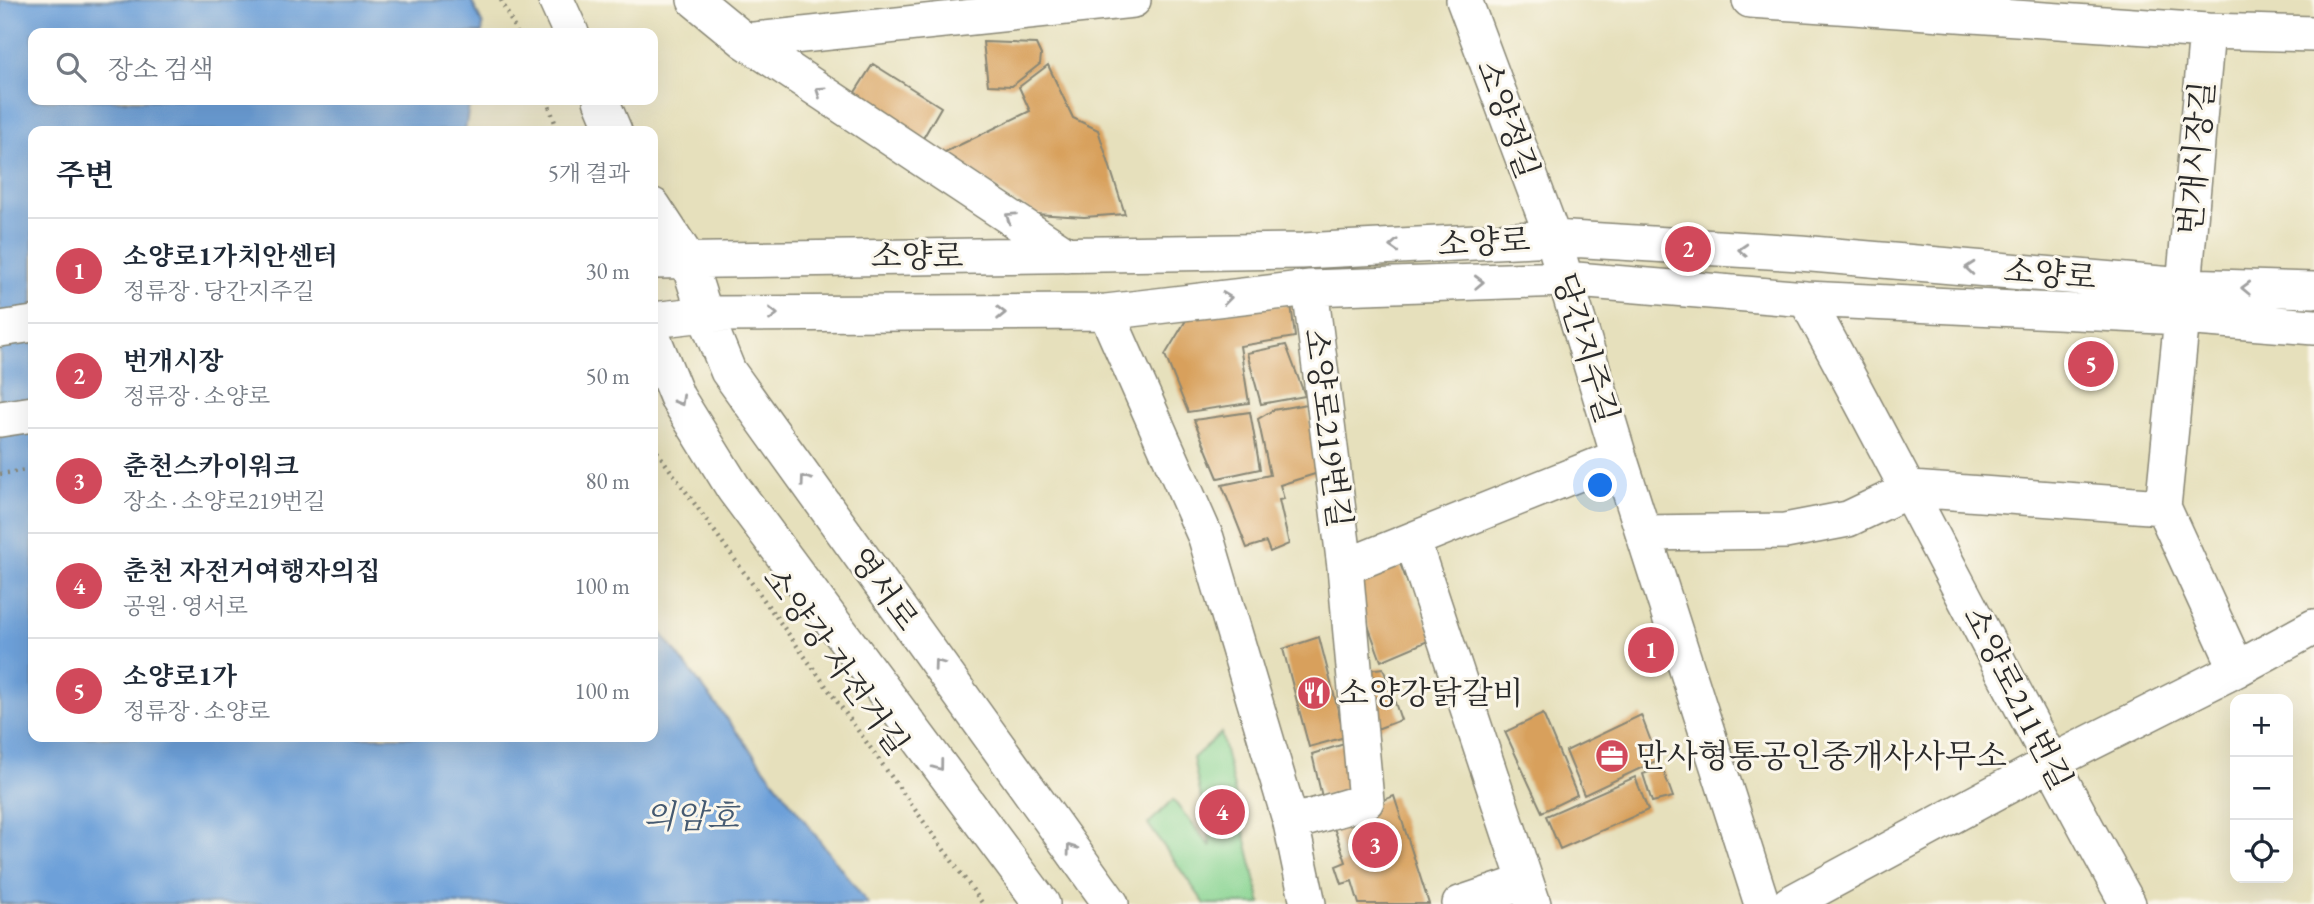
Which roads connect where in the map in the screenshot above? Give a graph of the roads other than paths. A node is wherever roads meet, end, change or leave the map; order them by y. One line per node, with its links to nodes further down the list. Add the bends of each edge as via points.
1 (556, 0): 7 (street)
2 (695, 0): 10 (street)
3 (1133, 0): 6 (street)
4 (1464, 0): 14 (street, 소양정길)
5 (1750, 0): 8 (street)
6 (996, 6): 10 (street)
7 (569, 28)
8 (2207, 31): 9 (street); 22 (street, 번개시장길)
9 (2314, 34)
10 (745, 41): 15 (street, one-way to 10)
11 (603, 105): 12 (street)
12 (612, 126)
13 (658, 214): 16 (street, 영서로)
14 (1553, 238): 15 (street, 소양로, one-way to 15, via 1302,251); 18 (street, 당간지주길); 22 (street, 소양로, one-way to 14, via 1800,253)
15 (1066, 255): 16 (street, 소양로)
16 (687, 258): 17 (street, 소양로); 24 (street, 영서로)
17 (658, 261)
18 (1564, 279): 19 (street, 소양로, one-way to 18); 21 (street, 소양로); 32 (street, 당간지주길)
19 (1310, 288): 23 (street, 소양로, one-way to 19); 37 (street, 소양로219번길)
20 (2314, 290): 22 (street, 소양로, one-way to 22)
21 (1806, 299): 22 (street, 소양로); 33 (street, 소양로211번길)
22 (2183, 301): 27 (street, 소양로); 34 (street)
23 (1106, 312): 24 (street, 소양로, one-way to 23); 41 (street, via 1206,538)
24 (705, 314): 25 (street, 소양로); 44 (street, 영서로, one-way to 24, via 728,371)
25 (658, 319)
26 (28, 325): 28 (street)
27 (2314, 327)
28 (0, 328)
29 (658, 350): 43 (street, 영서로, one-way to 43, via 677,397 734,489)
30 (28, 415): 31 (street)
31 (0, 419)
32 (1619, 457): 35 (street, 당간지주길); 36 (street, 당간지주길)
33 (1911, 489): 34 (street); 35 (street, via 1848,519 1785,531); 40 (street, 소양로211번길)
34 (2163, 507): 39 (street)
35 (1643, 533): 47 (street, 당간지주길)
36 (1413, 542): 37 (street, 소양로219번길); 42 (street)
37 (1345, 567): 41 (street, 소양로219번길, via 1366,801)
38 (2314, 626): 39 (street)
39 (2237, 669): 40 (street)
40 (2050, 763): 48 (street); 49 (street, 소양로211번길)
41 (1291, 823): 45 (street)
42 (1529, 893): 46 (street)
43 (1042, 904)
44 (1111, 904)
45 (1308, 904)
46 (1460, 904)
47 (1762, 904)
48 (1788, 904)
49 (2128, 904)

